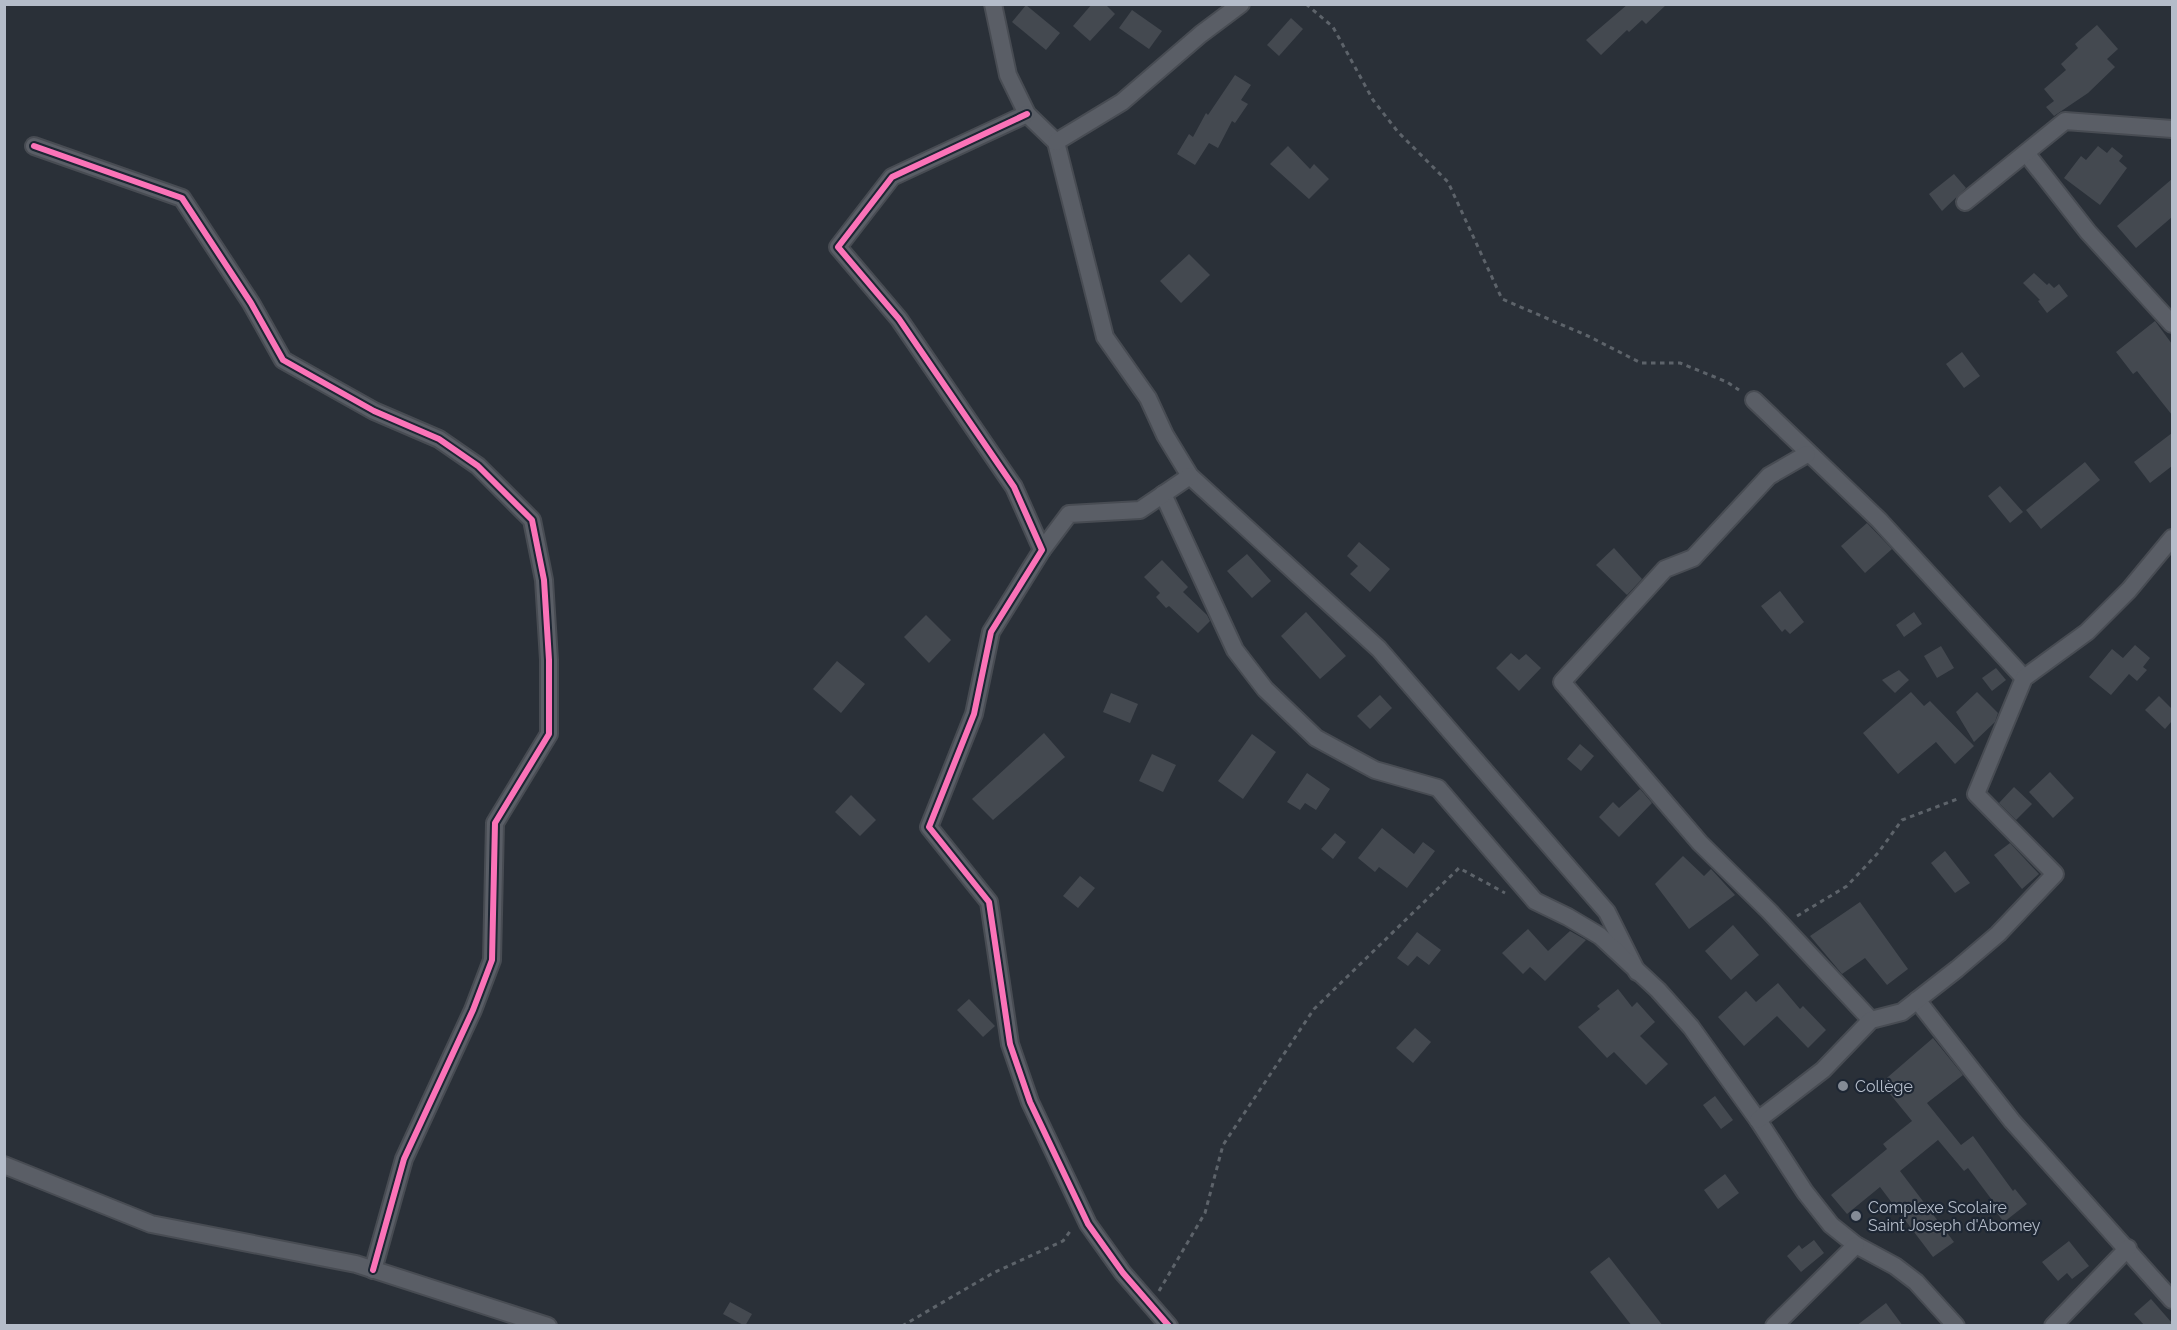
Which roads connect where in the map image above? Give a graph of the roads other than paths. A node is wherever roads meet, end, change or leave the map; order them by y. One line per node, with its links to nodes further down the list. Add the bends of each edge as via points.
1 (993, 4): 3 (street, via 1008,75)
2 (1241, 4): 5 (street, via 1122,102)
3 (1027, 114): 5 (street); 15 (street, via 892,177 838,247 899,319 1014,487)
4 (2172, 129): 7 (street, via 2065,121)
5 (1056, 142): 12 (street, via 1105,337 1148,398)
6 (34, 146): 24 (street, via 182,198 251,303 283,360 374,411 440,439 478,466 532,520 544,580 549,734 495,823 492,960 473,1011 404,1159)
7 (2026, 153): 8 (street); 9 (street, via 2088,232)
8 (1965, 202)
9 (2172, 324)
10 (1754, 400): 11 (street)
11 (1807, 454): 16 (street, via 1879,520); 19 (street, via 1769,476 1693,558 1665,569 1562,682 1700,843)
12 (1190, 476): 13 (street); 17 (street, via 1379,649 1607,912)
13 (1163, 494): 15 (street, via 1140,510 1069,514); 17 (street, via 1235,650 1265,689 1316,738 1375,770 1438,788 1535,902 1600,936)
14 (2172, 538): 16 (street, via 2088,632)
15 (1042, 550): 27 (street, via 991,632 974,714 929,827 989,902 1010,1044 1030,1102 1083,1213 1123,1273)
16 (2024, 678): 18 (street, via 1976,794 2055,874 1998,934)
17 (1637, 972): 20 (street, via 1691,1026)
18 (1917, 1000): 19 (street, via 1902,1012); 23 (street, via 2012,1121)
19 (1871, 1020): 20 (street, via 1823,1070)
20 (1758, 1120): 22 (street, via 1804,1192 1831,1225)
21 (4, 1165): 24 (street, via 151,1224)
22 (1856, 1245): 28 (street); 29 (street, via 1916,1282)
23 (2128, 1248): 25 (street); 30 (street)
24 (372, 1270): 26 (street)
25 (2172, 1300)
26 (548, 1326)
27 (1170, 1326)
28 (1774, 1326)
29 (1956, 1326)
30 (2053, 1326)

